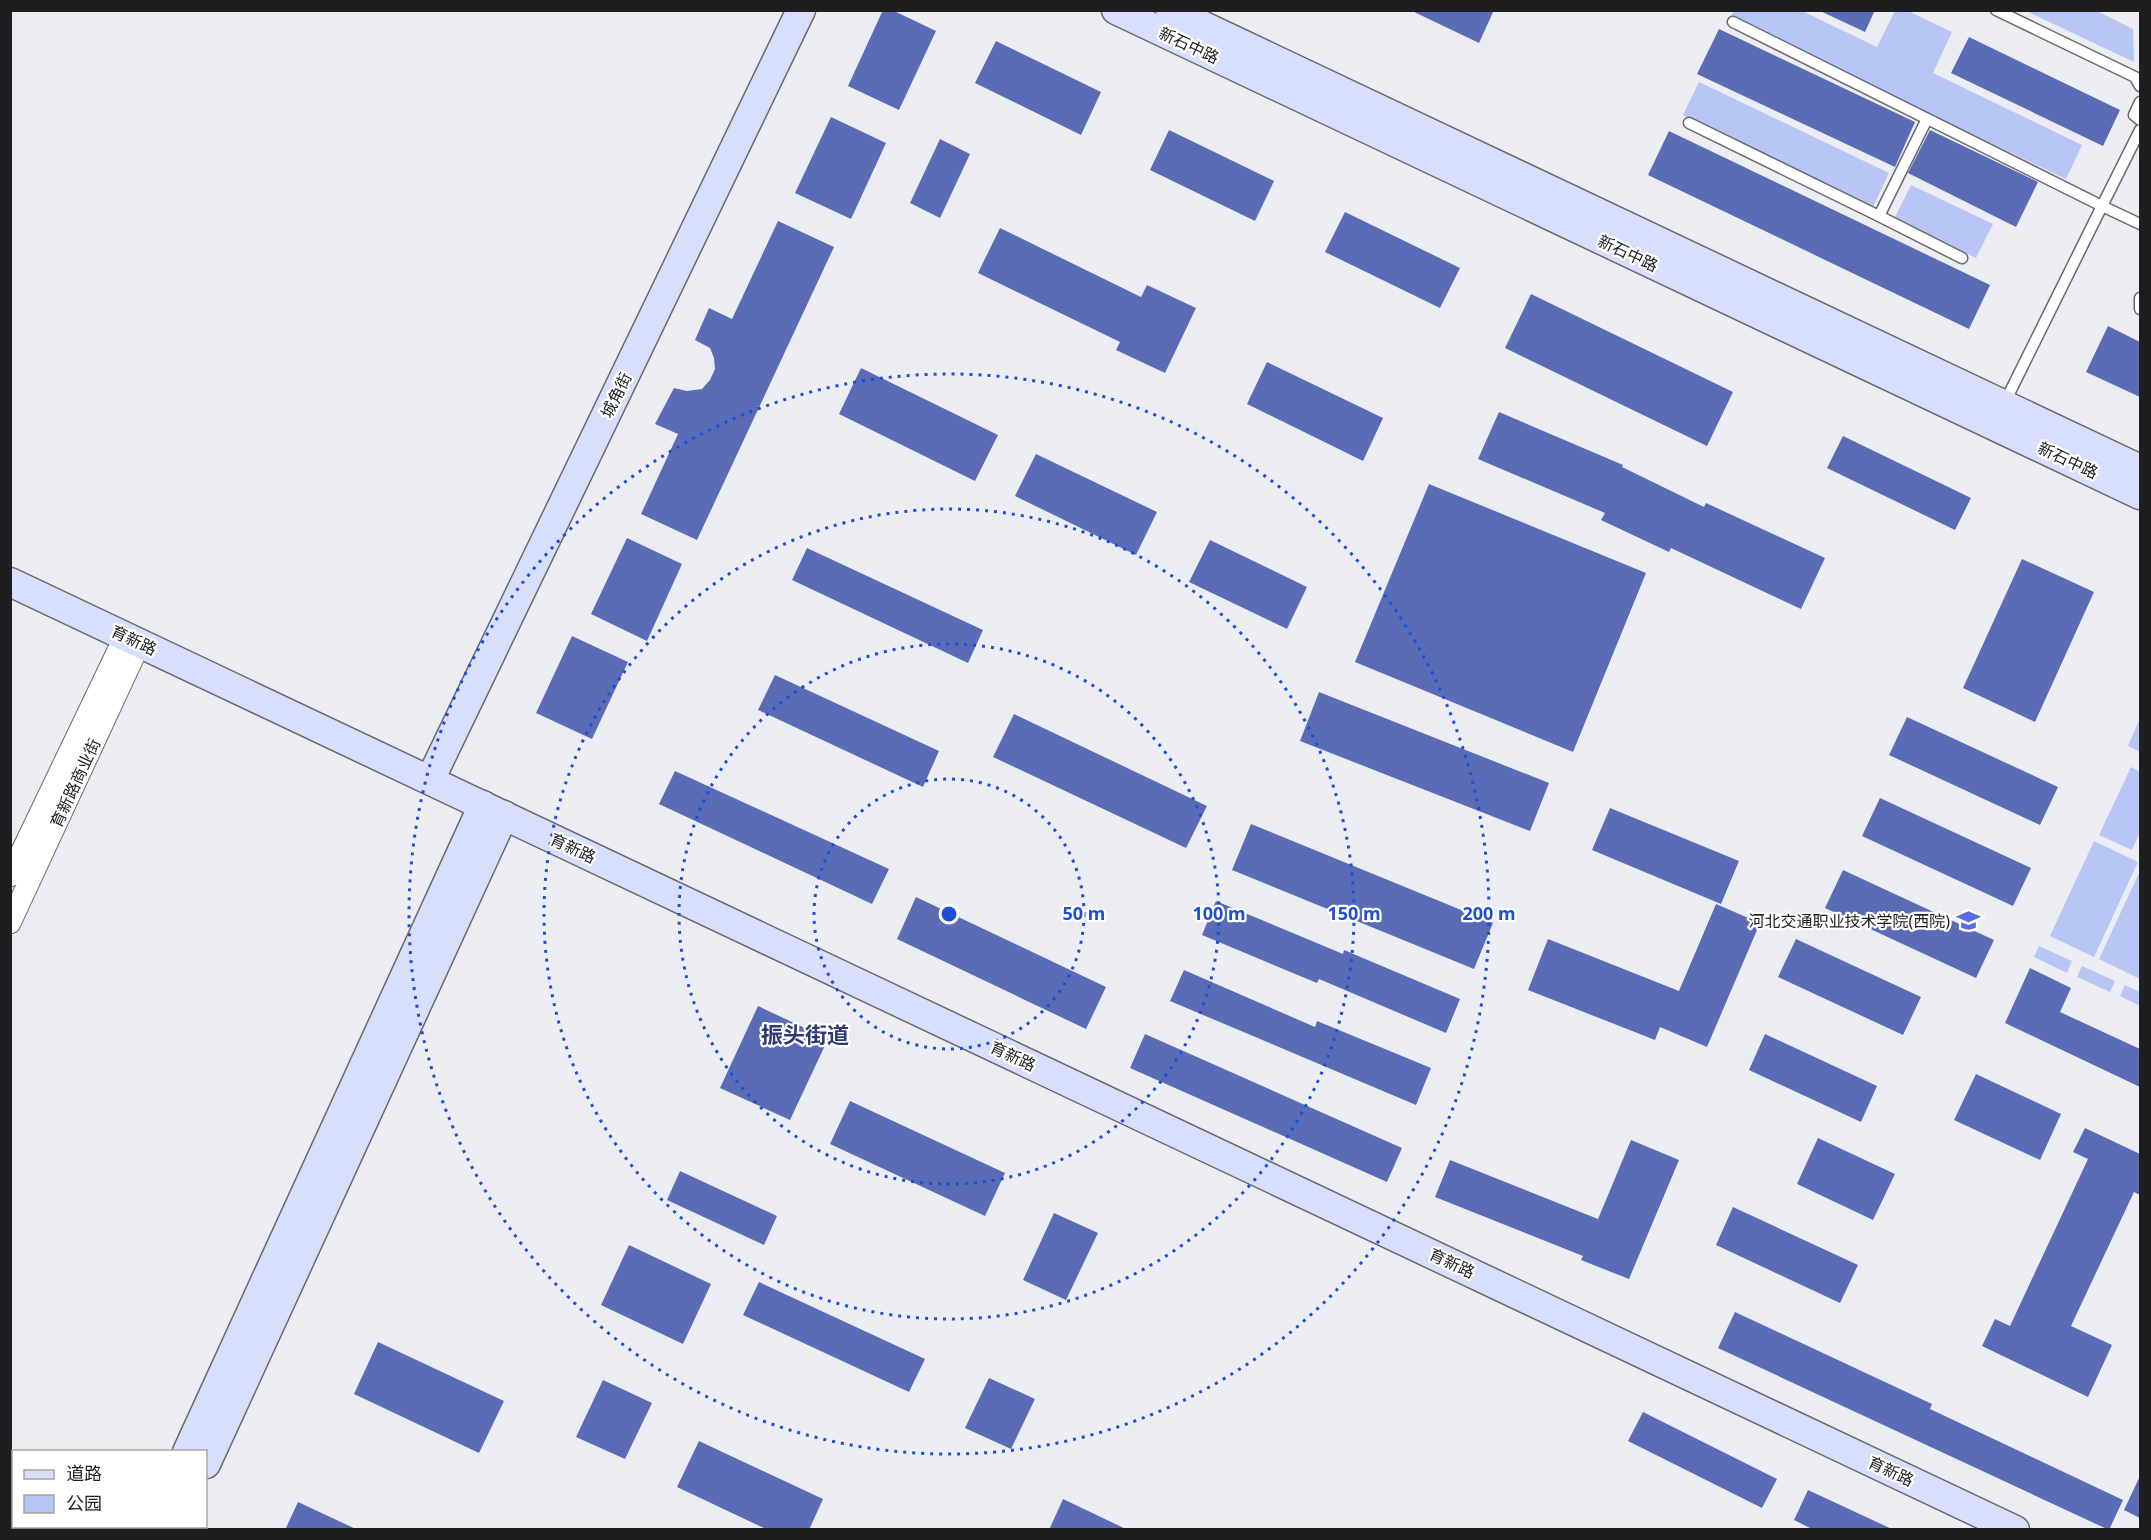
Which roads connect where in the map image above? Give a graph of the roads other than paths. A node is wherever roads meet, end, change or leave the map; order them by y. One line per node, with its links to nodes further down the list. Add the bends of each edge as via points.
1 (801, 10): 23 (street, 城角街)
2 (1116, 10): 20 (street, 新石中路)
3 (1170, 10): 18 (street, 新石中路)
4 (1996, 10): 6 (lane, via 2135,77)
5 (1733, 22): 8 (lane)
6 (2140, 86)
7 (2140, 102): 9 (lane, via 2134,115)
8 (1927, 119): 12 (lane); 13 (lane)
9 (2140, 120)
10 (1689, 123): 13 (lane)
11 (2140, 130): 12 (lane)
12 (2102, 206): 14 (lane); 18 (lane)
13 (1879, 216): 15 (lane)
14 (2140, 225)
15 (1962, 258)
16 (2140, 298): 17 (lane)
17 (2140, 309)
18 (2004, 405): 19 (street, 新石中路)
19 (2140, 469)
20 (2140, 495)
21 (10, 582): 22 (street, 育新路)
22 (133, 639): 23 (street, 育新路); 25 (street, 育新路商业街); 26 (street, 育新路商业街)
23 (430, 780): 24 (street, 育新路)
24 (493, 810): 27 (street); 28 (street); 29 (street, 育新路)
25 (10, 876)
26 (10, 923)
27 (188, 1450)
28 (207, 1462)
29 (2014, 1530)

